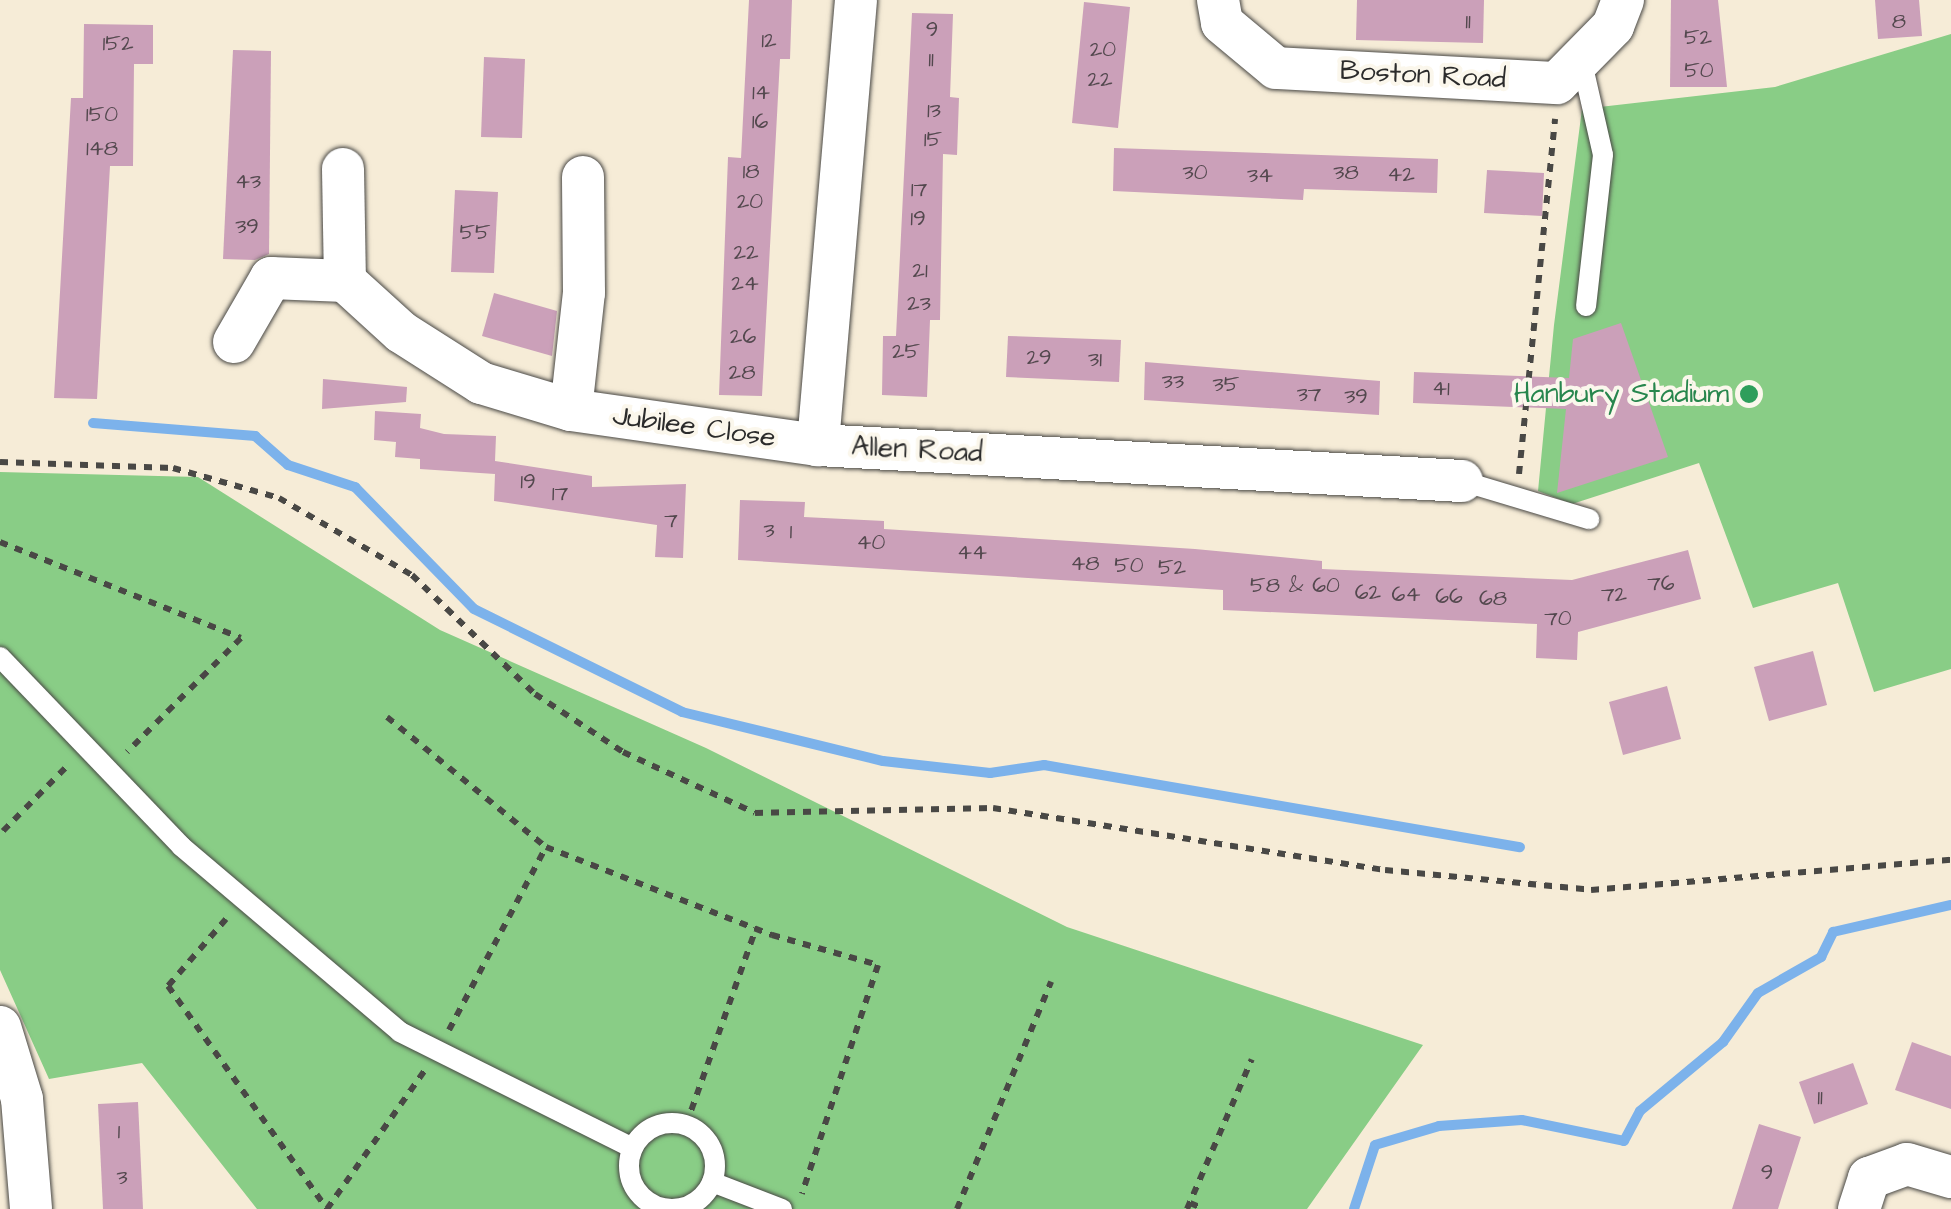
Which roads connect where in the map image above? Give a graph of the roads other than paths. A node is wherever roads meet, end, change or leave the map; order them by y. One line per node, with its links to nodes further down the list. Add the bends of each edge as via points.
1 (856, 0): 11 (street, Allen Road)
2 (1218, 0): 4 (street, Boston Road, via 1222,23 1276,68)
3 (1623, 0): 4 (street, via 1613,26)
4 (1569, 70): 8 (lane, via 1602,155)
5 (343, 169): 7 (street)
6 (583, 177): 10 (street)
7 (345, 281): 9 (street, via 271,278); 10 (street, Jubilee Close, via 401,332 482,383)
8 (1586, 306)
9 (234, 342)
10 (571, 410): 11 (street, Jubilee Close)
11 (818, 445): 12 (street, Allen Road)
12 (1462, 480): 13 (lane)
13 (1588, 519)
14 (0, 657): 16 (lane, via 243,899 400,1032)
15 (0, 1027): 21 (street, via 22,1099)
16 (633, 1148): 18 (lane, via 658,1125 686,1125 708,1142); 20 (lane, via 633,1184)
17 (1951, 1177): 23 (street, via 1894,1169 1869,1178)
18 (712, 1182): 20 (lane, via 694,1202); 22 (lane)
19 (1951, 1196): 24 (street)
20 (660, 1208)
21 (31, 1209)
22 (782, 1209)
23 (1859, 1209)
24 (1936, 1209)

